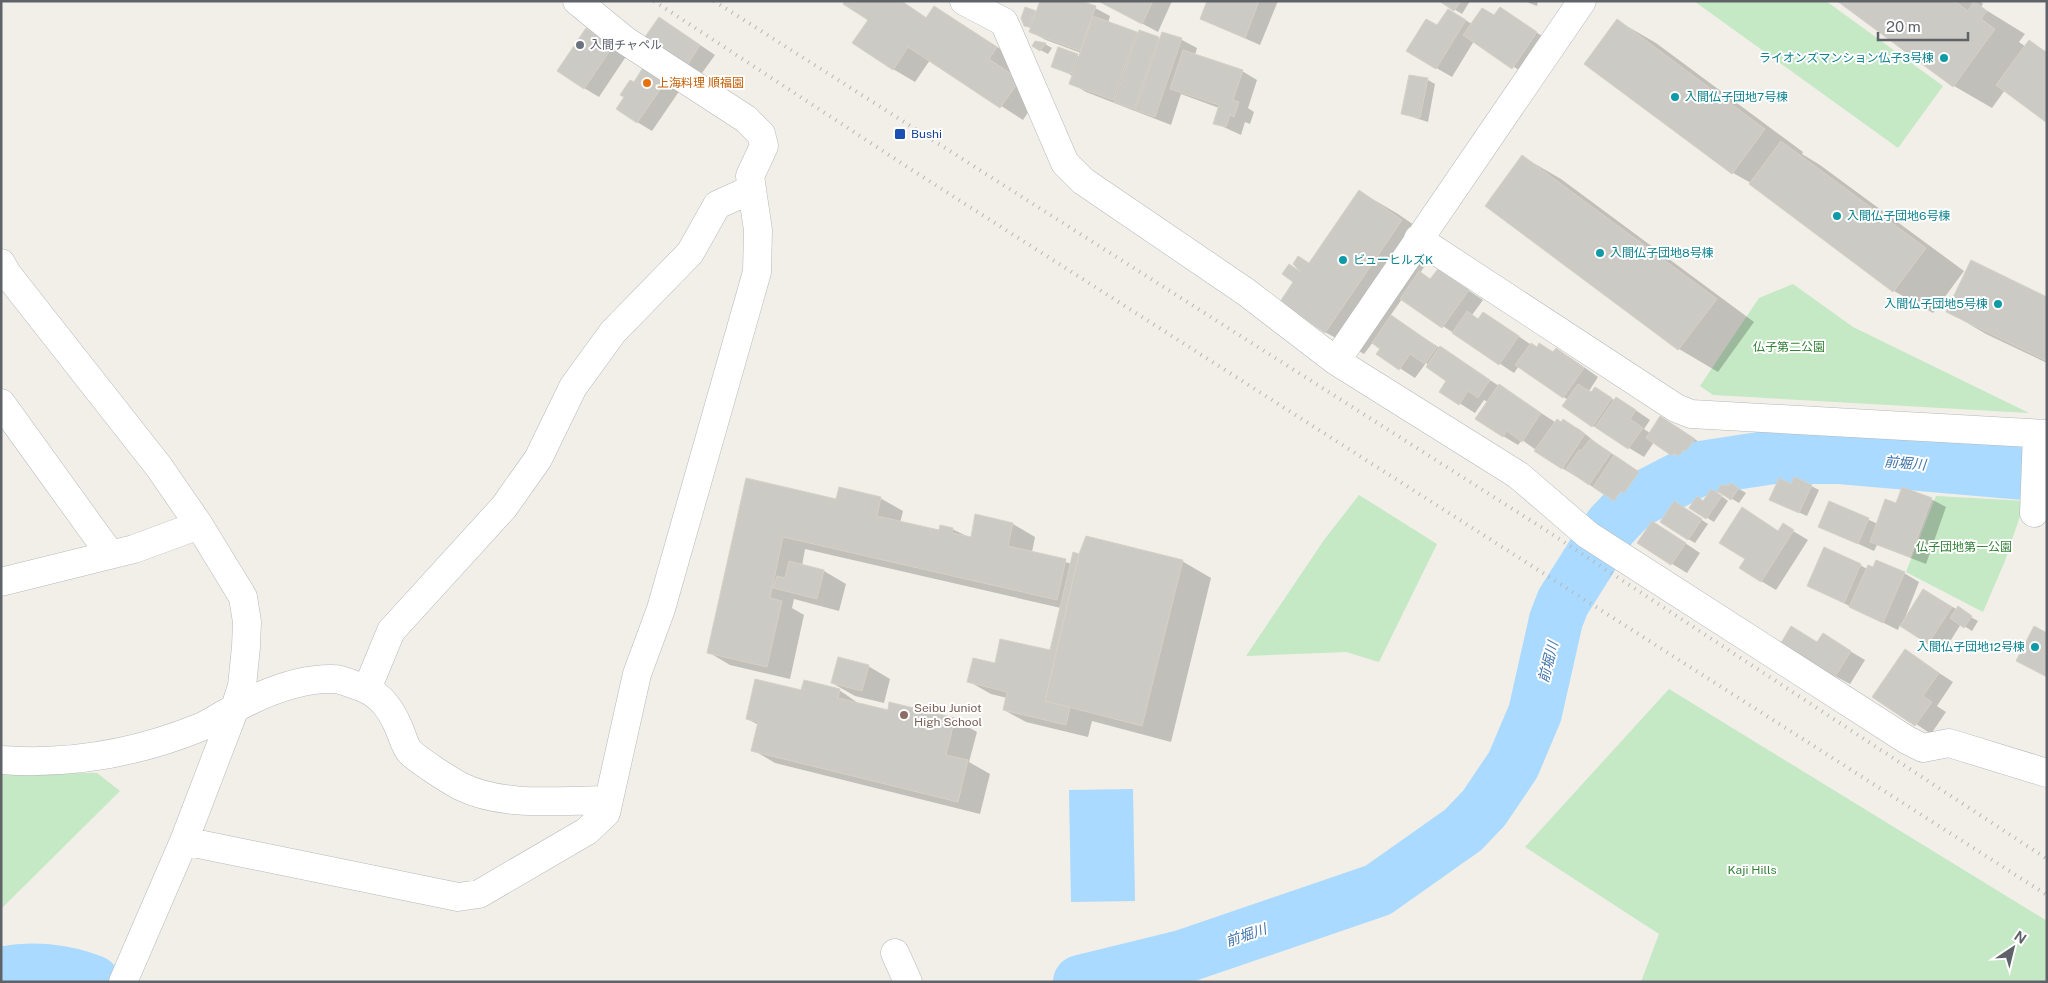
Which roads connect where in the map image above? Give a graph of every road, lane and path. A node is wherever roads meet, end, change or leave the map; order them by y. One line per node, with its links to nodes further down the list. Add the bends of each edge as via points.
1 (576, 1): 4 (street, via 626,41 746,119 761,134 764,146 750,176)
2 (1582, 1): 5 (street)
3 (983, 5): 7 (street, via 1004,22 1065,163 1083,181 1246,292)
4 (752, 189): 15 (street, via 717,205 690,253 613,332 573,387 538,459 504,506 391,631); 19 (street, via 758,230 756,272 661,608 638,674)
5 (1418, 239): 7 (street); 10 (street, via 1676,408 1691,414)
6 (1, 263): 12 (street)
7 (1336, 361): 18 (street, via 1518,475 1612,552 1907,740 1923,748 1950,743)
8 (1, 403): 9 (street)
9 (9, 427): 13 (street)
10 (2042, 434): 11 (street)
11 (2034, 513)
12 (199, 525): 13 (street, via 134,550); 16 (street, via 243,597 247,622 246,648 242,686)
13 (110, 554): 14 (street)
14 (1, 582)
15 (367, 689): 16 (street, via 335,678 279,688); 19 (street, via 381,697 391,710 409,752 480,795 513,800)
16 (235, 708): 17 (street, via 202,726 163,741 90,758 28,762); 20 (street)
17 (1, 760)
18 (2047, 773)
19 (609, 800): 20 (street, via 606,813 587,831 479,894 458,897)
20 (184, 840): 22 (street)
21 (895, 953): 23 (street)
22 (123, 982)
23 (908, 982)

